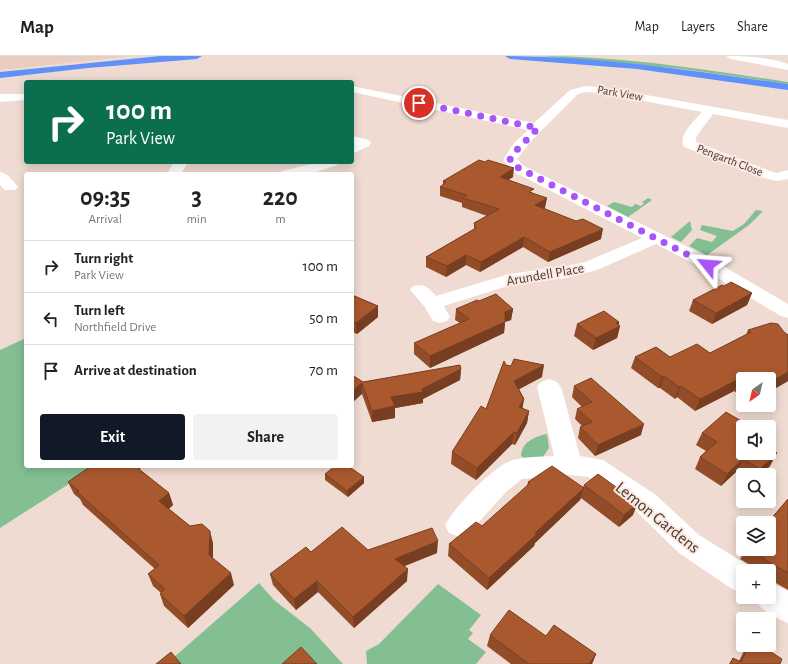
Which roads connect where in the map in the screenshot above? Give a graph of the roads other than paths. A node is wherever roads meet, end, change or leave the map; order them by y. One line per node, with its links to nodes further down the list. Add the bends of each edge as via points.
1 (131, 56): 7 (highway)
2 (197, 56): 9 (highway)
3 (510, 56): 11 (highway, via 644,67)
4 (583, 56): 8 (highway)
5 (731, 56): 6 (street)
6 (787, 67): 8 (street, via 780,75)
7 (0, 70)
8 (752, 74): 10 (highway)
9 (0, 75)
10 (788, 80)
11 (788, 86)
12 (354, 89): 17 (street)
13 (24, 97): 14 (street)
14 (0, 98)
15 (710, 110): 16 (street, Park View); 17 (street, Park View, via 585,89 574,92); 22 (street, Pengarth Close, via 689,137 689,144 765,174)
16 (788, 124)
17 (538, 128): 23 (street, Park View, via 511,156 513,165)
18 (354, 140): 19 (street, via 364,143)
19 (354, 149)
20 (327, 164): 21 (street)
21 (298, 172)
22 (788, 174)
23 (656, 238): 24 (street, Arundell Place, via 591,266 503,282); 25 (street, Park View)
24 (431, 303)
25 (788, 312)
26 (549, 387): 27 (street)
27 (569, 465): 28 (street, Lemon Gardens, via 516,469); 29 (street, Lemon Gardens, via 594,467 646,503 688,544)
28 (458, 525)
29 (736, 575)
30 (776, 600): 31 (street)
31 (788, 608)

